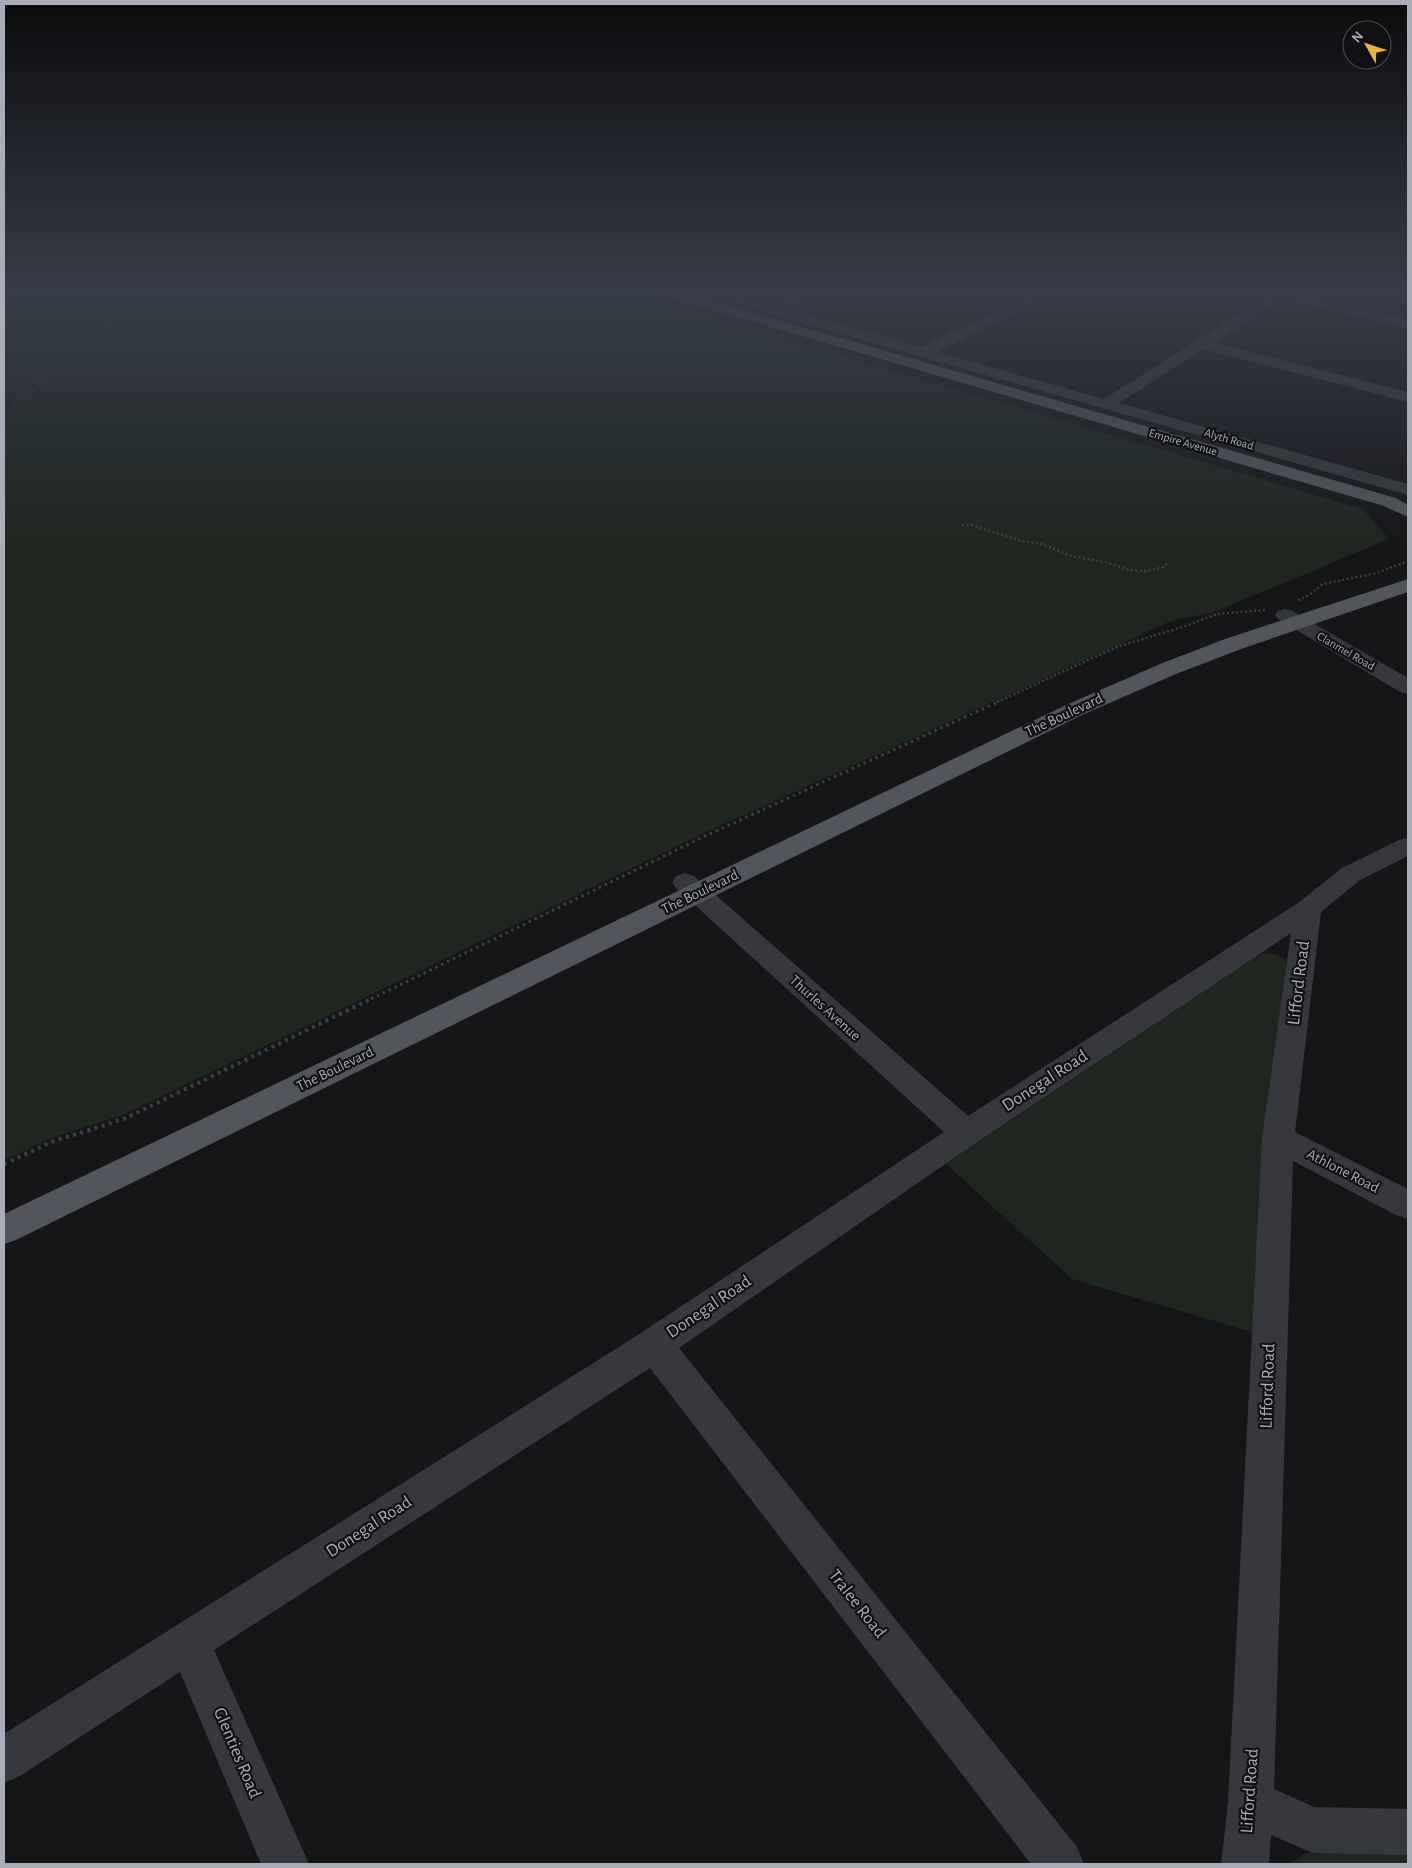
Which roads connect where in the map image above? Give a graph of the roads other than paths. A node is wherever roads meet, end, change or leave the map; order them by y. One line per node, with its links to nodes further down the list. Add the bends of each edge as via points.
1 (962, 377): 8 (main road, Empire Avenue)
2 (1013, 377): 6 (street, Alyth Road)
3 (1149, 377): 6 (street)
4 (1330, 377): 5 (street)
5 (1408, 397)
6 (1107, 404): 7 (street, Alyth Road)
7 (1408, 490)
8 (1399, 503): 9 (main road, Empire Avenue)
9 (1408, 512)
10 (1408, 572): 12 (main road, The Boulevard)
11 (1408, 585): 12 (main road, The Boulevard)
12 (1287, 612): 13 (street, Clanmel Road); 15 (main road, The Boulevard)
13 (1408, 687)
14 (1408, 846): 16 (street, Donegal Road, via 1350,874)
15 (691, 888): 17 (street, Thurles Avenue); 20 (main road, The Boulevard); 21 (main road, The Boulevard)
16 (1308, 909): 17 (street, Donegal Road); 18 (street, Lifford Road)
17 (966, 1133): 22 (street, Donegal Road)
18 (1278, 1138): 19 (street, Athlone Road); 25 (street, Lifford Road)
19 (1408, 1205)
20 (4, 1210)
21 (4, 1230)
22 (654, 1344): 23 (street, Donegal Road); 28 (street, Tralee Road)
23 (189, 1642): 24 (street, Donegal Road); 27 (street, Glenties Road)
24 (4, 1760)
25 (1251, 1802): 26 (street, via 1313,1830); 29 (street, Lifford Road)
26 (1408, 1832)
27 (285, 1864)
28 (1060, 1864)
29 (1244, 1864)

